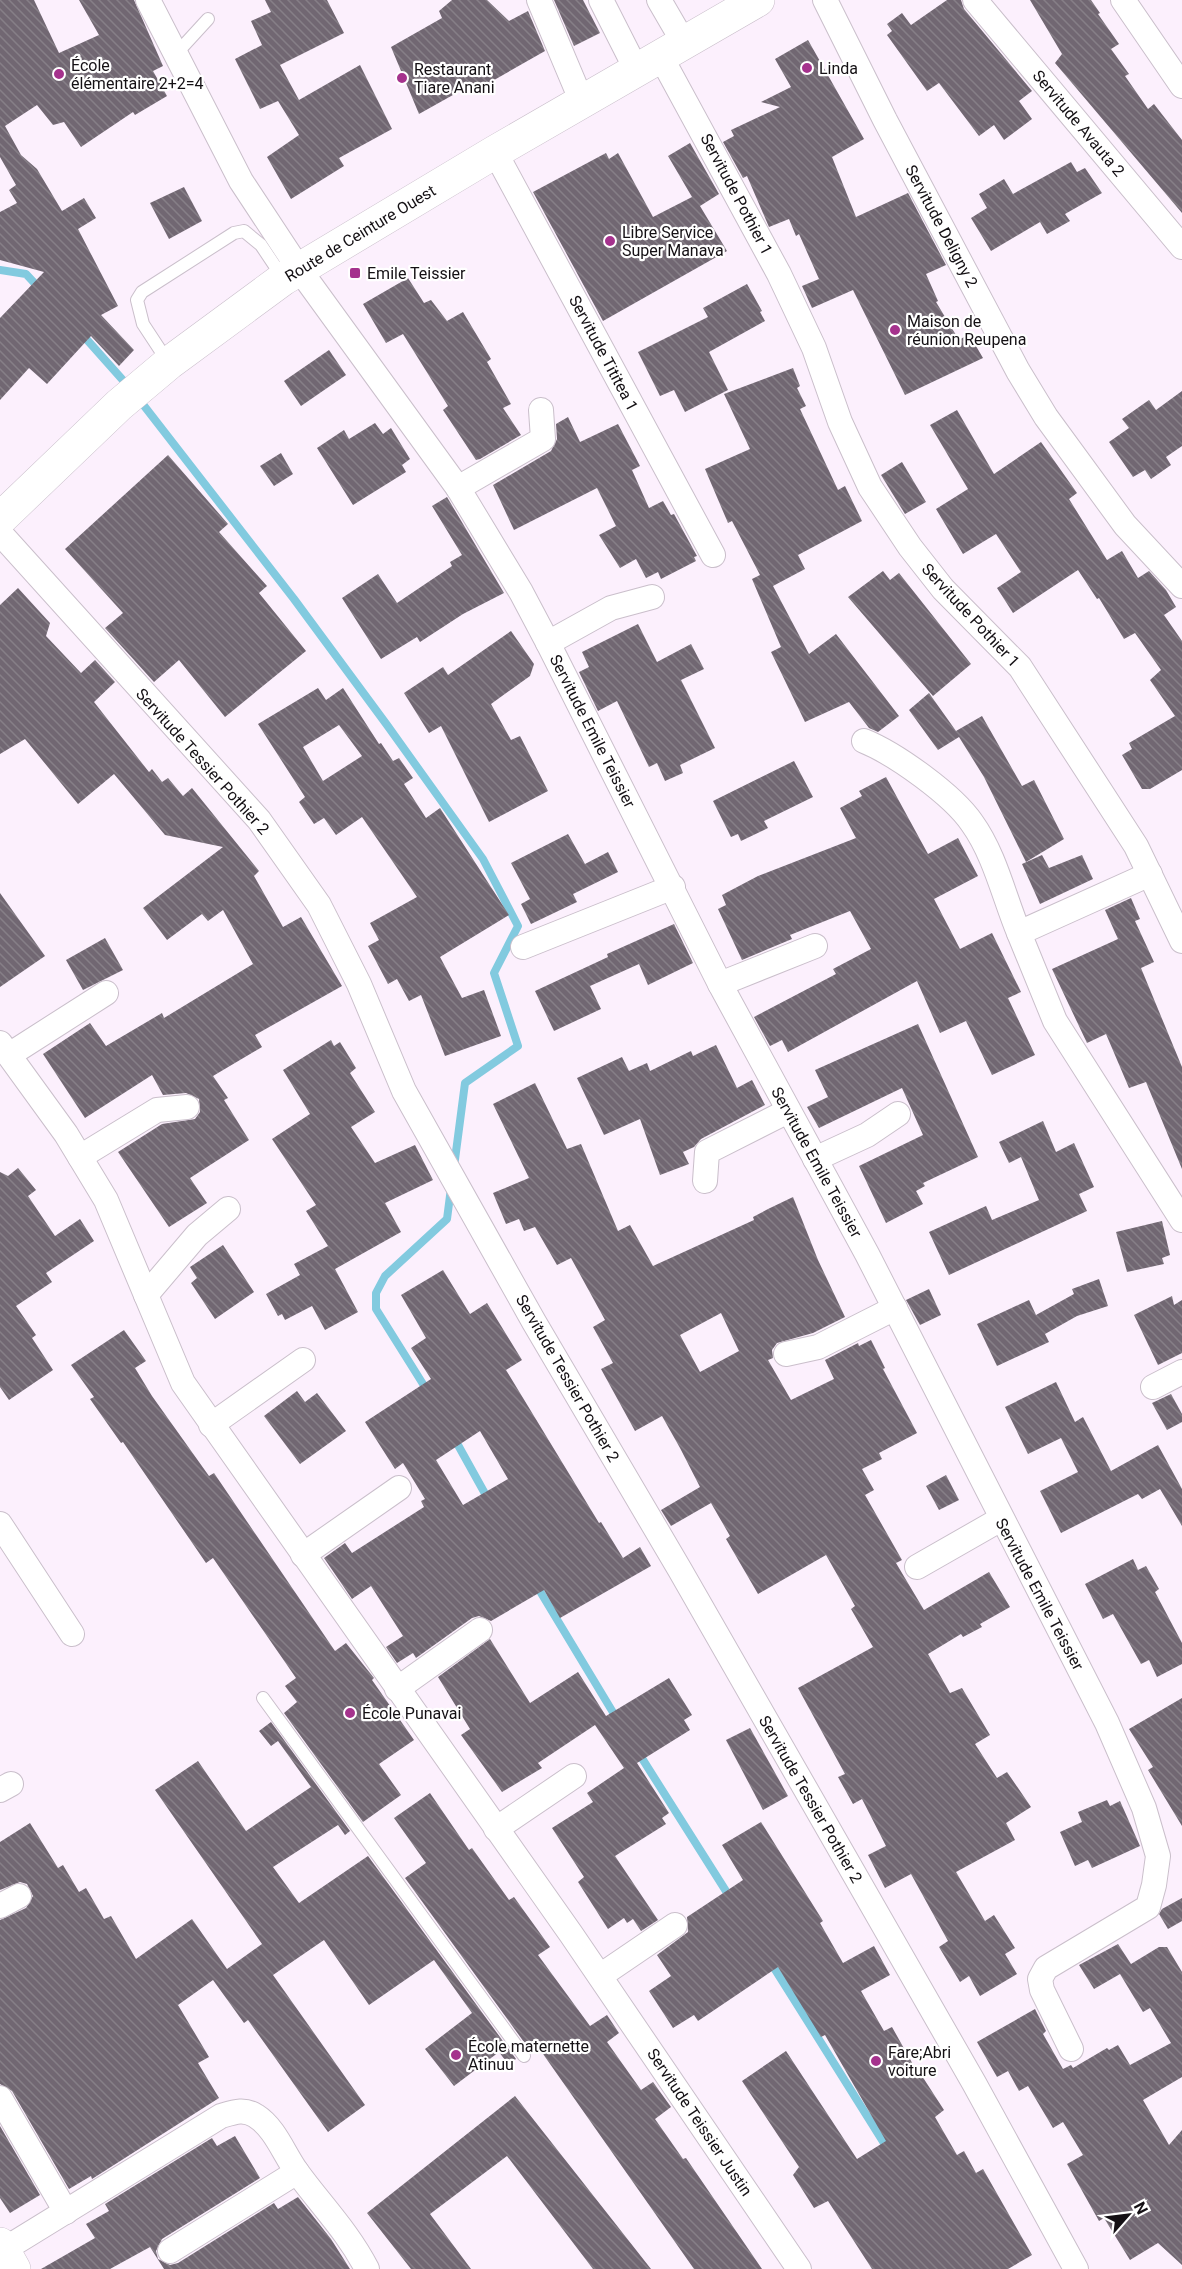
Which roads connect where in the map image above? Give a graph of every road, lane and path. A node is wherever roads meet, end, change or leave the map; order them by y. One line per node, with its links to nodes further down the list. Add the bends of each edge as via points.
1 (147, 0): 10 (street, Servitude Emile Teissier)
2 (539, 0): 13 (street)
3 (601, 0): 11 (street)
4 (659, 0): 11 (street)
5 (758, 0): 11 (main road, Route de Ceinture Ouest)
6 (825, 0): 23 (street, Servitude Deligny 2, via 1018,371 1046,417 1125,525)
7 (975, 0): 15 (street, Servitude Avauta 2)
8 (1123, 0): 12 (street)
9 (208, 19): 10 (lane)
10 (175, 55): 16 (street, Servitude Emile Teissier)
11 (660, 57): 13 (main road, Route de Ceinture Ouest); 27 (street, Servitude Pothier 1, via 779,274 814,348 840,422 870,487 944,589 1020,667 1103,792)
12 (1182, 86)
13 (582, 102): 14 (main road, Route de Ceinture Ouest)
14 (495, 152): 16 (main road, Route de Ceinture Ouest); 22 (street, Servitude Tititea 1)
15 (1182, 247)
16 (291, 274): 17 (main road, Route de Ceinture Ouest); 17 (lane, via 244,231 234,233 142,292 137,300 143,324); 19 (street, Servitude Emile Teissier)
17 (169, 363): 20 (main road, Route de Ceinture Ouest, via 118,405)
18 (542, 410): 19 (street, via 543,439)
19 (458, 488): 25 (street, Servitude Emile Teissier)
20 (0, 519)
21 (0, 533): 73 (street, Servitude Tessier Pothier 2, via 259,820 319,905 359,984 404,1091 962,2063)
22 (713, 555)
23 (1182, 586)
24 (635, 596): 25 (street)
25 (548, 643): 28 (street, Servitude Emile Teissier)
26 (864, 741): 29 (street, via 883,748 956,804 972,823 987,849)
27 (1150, 874): 29 (street); 30 (street, Servitude Pothier 1)
28 (673, 887): 32 (street); 33 (street, Servitude Emile Teissier)
29 (1019, 933): 43 (street, via 1055,1021)
30 (1182, 941)
31 (815, 946): 33 (street)
32 (523, 947)
33 (720, 984): 37 (street, Servitude Emile Teissier)
34 (106, 993): 35 (street, Servitude Teissier Justin)
35 (4, 1049): 39 (street, Servitude Teissier Justin)
36 (187, 1107): 39 (street, via 158,1110)
37 (788, 1111): 40 (street, Servitude Emile Teissier); 41 (street, via 707,1152)
38 (898, 1114): 40 (street, via 867,1135)
39 (80, 1157): 44 (street, Servitude Teissier Justin, via 106,1200)
40 (815, 1159): 45 (street, Servitude Emile Teissier)
41 (705, 1181)
42 (228, 1209): 44 (street, via 197,1235)
43 (1182, 1220)
44 (146, 1295): 50 (street, Servitude Teissier Justin, via 183,1383)
45 (895, 1308): 46 (street, via 818,1347); 52 (street, Servitude Emile Teissier)
46 (786, 1354)
47 (303, 1360): 50 (street)
48 (1182, 1372): 49 (street)
49 (1153, 1387)
50 (212, 1425): 54 (street, Servitude Teissier Justin)
51 (399, 1488): 54 (street)
52 (1001, 1519): 55 (street); 64 (street, Servitude Emile Teissier, via 1107,1723 1144,1808 1158,1856 1148,1907 1046,1968 1040,1979)
53 (0, 1524): 57 (street)
54 (303, 1555): 58 (street, Servitude Teissier Justin)
55 (916, 1566)
56 (480, 1630): 58 (street)
57 (72, 1634)
58 (397, 1689): 61 (street, Servitude Teissier Justin)
59 (263, 1698): 65 (lane)
60 (574, 1776): 61 (street)
61 (496, 1829): 63 (street, Servitude Teissier Justin)
62 (675, 1925): 63 (street)
63 (600, 1976): 72 (street, Servitude Teissier Justin)
64 (1071, 2049)
65 (524, 2056)
66 (0, 2098): 68 (street)
67 (297, 2172): 68 (street, via 269,2129 256,2116 241,2110 221,2116); 69 (street); 71 (street, via 329,2210)
68 (66, 2212): 70 (street)
69 (170, 2251)
70 (4, 2254)
71 (367, 2269)
72 (799, 2269)
73 (1076, 2269)

